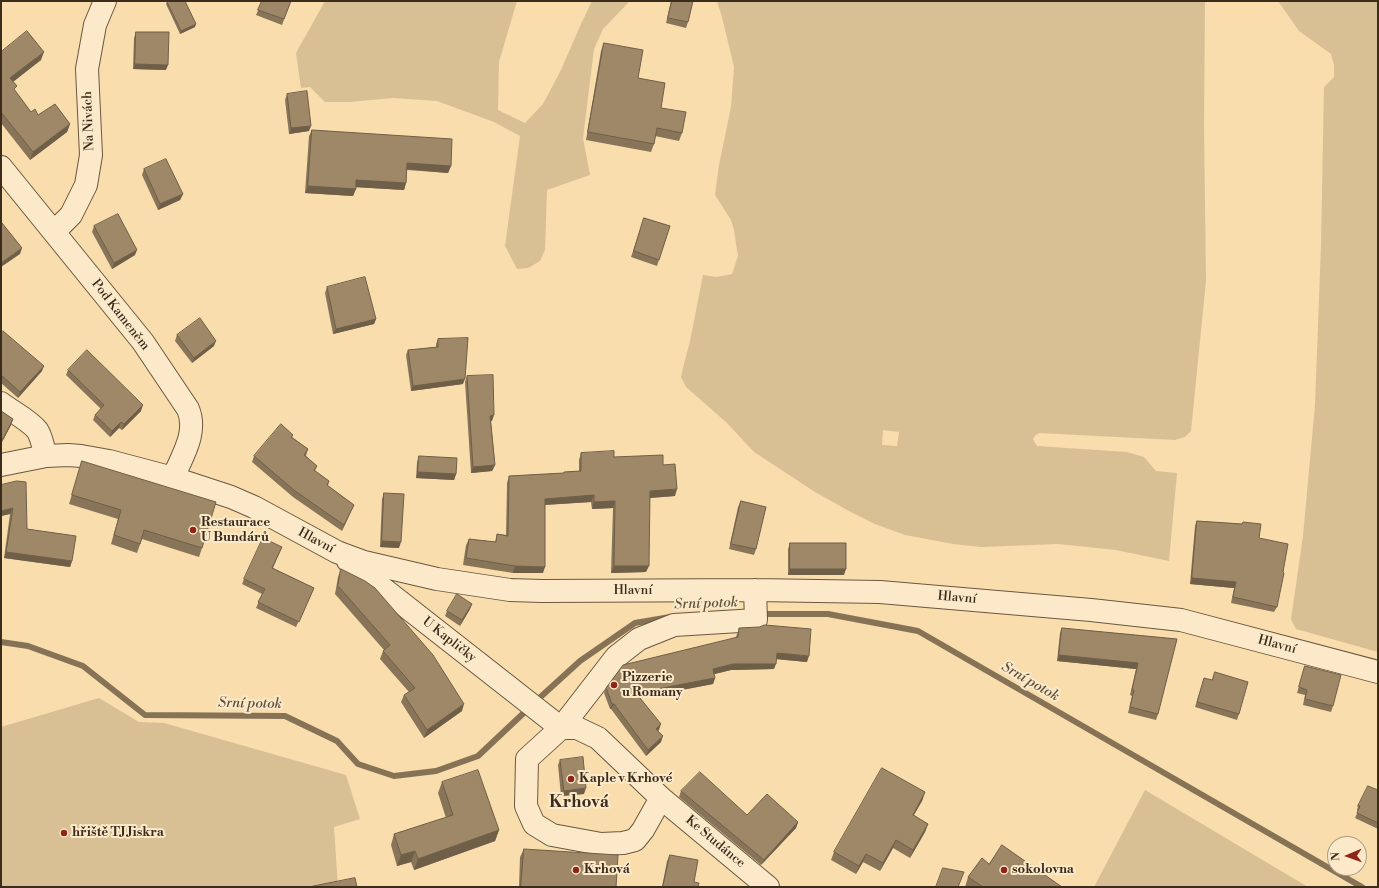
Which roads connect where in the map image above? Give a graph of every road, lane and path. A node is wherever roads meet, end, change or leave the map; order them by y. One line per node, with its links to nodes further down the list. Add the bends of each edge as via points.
1 (105, 1): 3 (street, Na Nivách, via 95,25 87,69 91,154 86,185 71,215)
2 (1, 167): 3 (street, Pod Kameněm)
3 (54, 232): 7 (street, Pod Kameněm, via 142,342 188,409 192,420 192,432)
4 (1, 404): 5 (street, via 37,430)
5 (46, 456): 6 (street, Hlavní); 7 (street, Hlavní, via 92,457)
6 (1, 465)
7 (173, 478): 8 (street, Hlavní, via 254,507)
8 (337, 552): 9 (street, Hlavní, via 364,562 437,579 510,590); 11 (street, U Kapličky)
9 (755, 605): 10 (street, Hlavní, via 880,592 1091,610 1181,620); 11 (street, via 674,625 639,639 616,657)
10 (1378, 672)
11 (553, 722): 12 (street, via 577,728 598,738); 12 (street, via 527,760 526,806 534,824 552,835 600,844 623,844 635,840)
12 (661, 798): 13 (street, Ke Studánce)
13 (768, 887)

